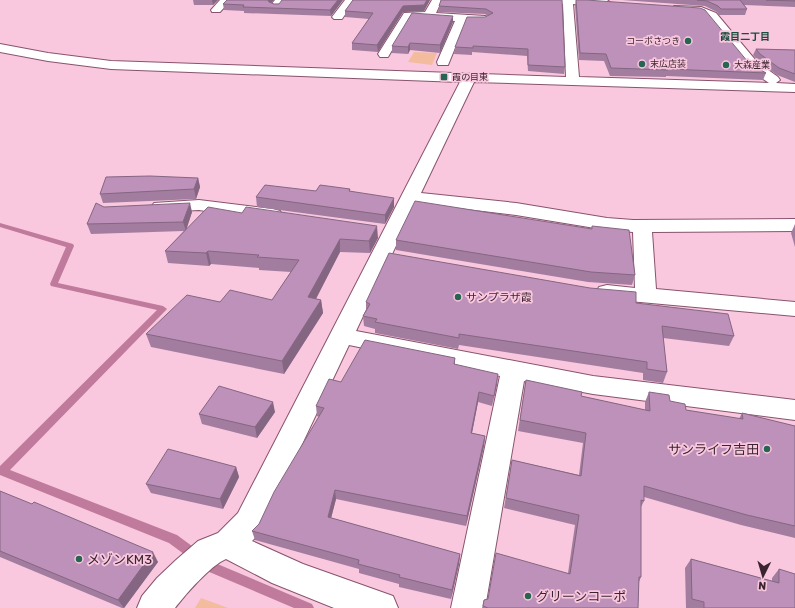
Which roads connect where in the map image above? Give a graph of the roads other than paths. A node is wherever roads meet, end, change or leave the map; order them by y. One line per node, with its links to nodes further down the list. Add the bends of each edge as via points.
1 (226, 0): 9 (street)
2 (350, 0): 11 (street)
3 (437, 0): 10 (street, via 430,14)
4 (555, 0): 5 (street)
5 (568, 1): 6 (street); 18 (street)
6 (587, 1): 7 (street)
7 (616, 4)
8 (668, 7): 19 (street, via 700,10 712,15 752,65 771,79)
9 (216, 10)
10 (432, 16): 12 (street); 15 (street, via 408,15)
11 (338, 17)
12 (462, 18): 13 (street); 16 (street)
13 (485, 19)
14 (0, 48): 17 (street, via 111,65)
15 (384, 54)
16 (443, 62)
17 (469, 78): 18 (street); 20 (street)
18 (573, 80): 19 (street)
19 (795, 88)
20 (411, 197): 23 (street, via 516,209 607,224); 25 (street, via 385,232)
21 (145, 207): 22 (street, via 199,205)
22 (293, 218)
23 (642, 225): 24 (street); 28 (street)
24 (795, 225)
25 (382, 255): 26 (street); 30 (street)
26 (405, 259)
27 (588, 290): 28 (street)
28 (646, 295): 29 (street)
29 (795, 309)
30 (342, 336): 31 (street); 33 (street, via 248,523)
31 (514, 369): 32 (street, via 593,385); 36 (street)
32 (795, 410)
33 (208, 555): 34 (street, via 169,589); 35 (street, via 251,558 319,587)
34 (154, 608)
35 (381, 608)
36 (468, 608)

